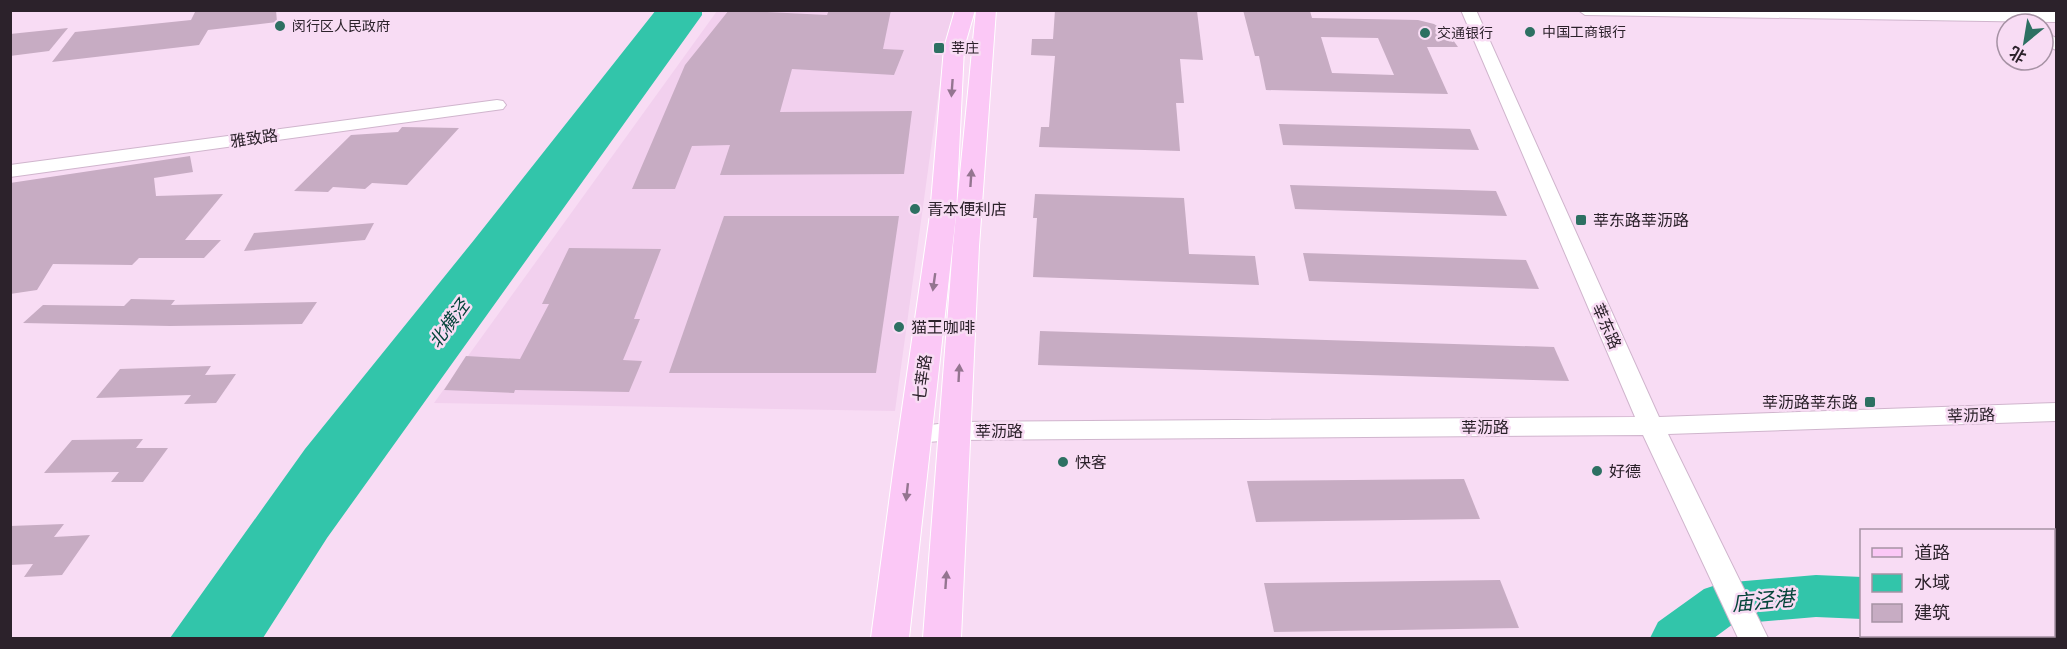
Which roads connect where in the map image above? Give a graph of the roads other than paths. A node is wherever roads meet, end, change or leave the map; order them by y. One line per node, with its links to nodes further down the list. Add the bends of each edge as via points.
1 (965, 10): 11 (main road, 七莘路, one-way to 11, via 954,48 943,215)
2 (986, 10): 10 (main road, one-way to 2)
3 (1468, 10): 9 (street, 莘东路)
4 (1586, 10): 5 (street)
5 (1995, 17)
6 (497, 105): 7 (street, 雅致路)
7 (10, 171)
8 (2056, 412): 9 (street, 莘沥路)
9 (1651, 426): 10 (street, 莘沥路); 14 (street, 莘东路)
10 (955, 431): 11 (street, 莘沥路); 13 (main road, one-way to 10)
11 (914, 434): 12 (main road, 七莘路, one-way to 12)
12 (890, 639)
13 (942, 639)
14 (1753, 639)

